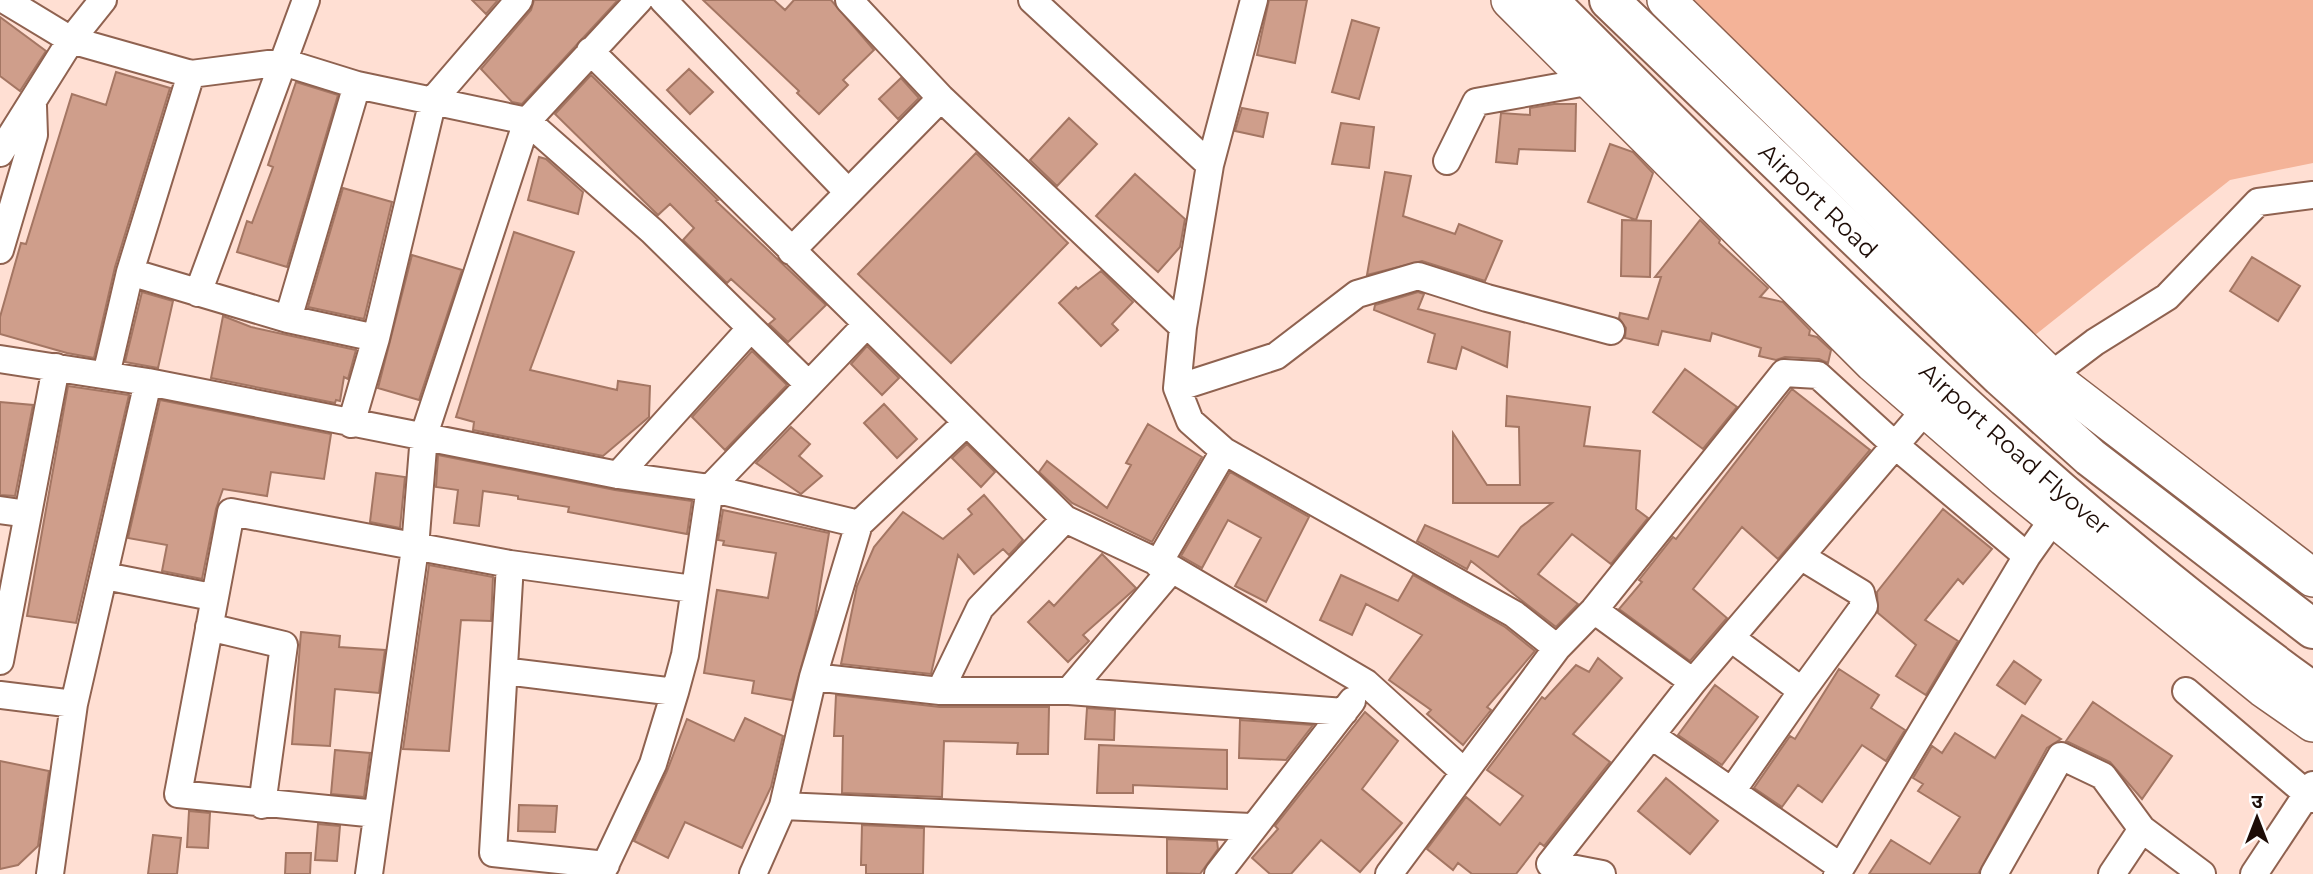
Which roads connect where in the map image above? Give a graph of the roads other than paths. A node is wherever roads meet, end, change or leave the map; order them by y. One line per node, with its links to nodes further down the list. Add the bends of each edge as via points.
1 (5, 0): 14 (street)
2 (103, 0): 14 (street)
3 (306, 0): 16 (street)
4 (519, 0): 21 (street)
5 (639, 0): 15 (street)
6 (663, 0): 27 (street)
7 (849, 0): 20 (street)
8 (1032, 0): 26 (street)
9 (1254, 0): 26 (street)
10 (1510, 0): 18 (street)
11 (1548, 0): 28 (main road, Airport Road Flyover)
12 (1609, 0): 46 (main road, Airport Road)
13 (1666, 0): 46 (street)
14 (71, 40): 17 (street); 22 (street)
15 (590, 51): 23 (street); 31 (street)
16 (283, 62): 17 (street); 19 (street); 33 (street)
17 (191, 74): 32 (street)
18 (1592, 81): 25 (street, via 1476,102); 28 (street)
19 (358, 85): 21 (street); 34 (street)
20 (941, 98): 27 (street); 36 (street)
21 (433, 100): 23 (street); 39 (street)
22 (33, 106): 24 (street); 30 (street, via 34,135)
23 (527, 121): 37 (street, via 652,231); 50 (street)
24 (0, 153)
25 (1447, 162)
26 (1210, 164): 36 (street)
27 (848, 192): 31 (street)
28 (1724, 194): 47 (street, via 1873,363); 55 (main road, Airport Road Flyover, via 1940,386)
29 (2313, 195): 46 (street, via 2258,202 2167,297 2095,342)
30 (0, 250)
31 (791, 251): 35 (street)
32 (130, 272): 33 (street); 42 (street)
33 (198, 293): 34 (street)
34 (288, 319): 39 (street)
35 (867, 324): 44 (street); 48 (street)
36 (1183, 327): 45 (street)
37 (750, 329): 44 (street); 53 (street)
38 (1611, 331): 45 (street, via 1418,276 1357,294 1276,356)
39 (376, 338): 49 (street)
40 (0, 359): 41 (street)
41 (57, 367): 42 (street); 57 (street)
42 (106, 375): 43 (street)
43 (148, 382): 49 (street); 65 (street)
44 (808, 384): 54 (street)
45 (1177, 388): 52 (street, via 1190,421)
46 (2039, 389): 66 (street); 72 (main road, Airport Road Flyover, via 2090,457)
47 (1926, 409): 51 (street); 55 (street)
48 (966, 423): 58 (street); 59 (street)
49 (351, 424): 50 (street)
50 (424, 435): 53 (street); 60 (street)
51 (1896, 446): 61 (street); 62 (street); 70 (street, via 1818,375 1784,373)
52 (1224, 451): 64 (street); 74 (street, via 1514,614)
53 (618, 475): 54 (street)
54 (710, 488): 59 (street); 67 (street)
55 (2057, 505): 61 (street); 85 (main road, Airport Road Flyover); 89 (street, via 2263,688)
56 (0, 510): 57 (street)
57 (28, 514): 68 (street)
58 (1065, 519): 64 (street); 80 (street, via 980,608)
59 (859, 524): 77 (street)
60 (415, 548): 63 (street); 69 (street, via 231,512); 96 (street)
61 (2027, 556): 100 (street)
62 (1802, 557): 73 (street); 82 (street, via 1861,593 1864,606)
63 (510, 564): 67 (street); 76 (street)
64 (1165, 566): 79 (street); 81 (street)
65 (105, 576): 69 (street); 87 (street)
66 (2313, 578)
67 (693, 589): 84 (street)
68 (6, 594): 75 (street)
69 (212, 597): 71 (street)
70 (1594, 610): 74 (street); 78 (street)
71 (209, 627): 94 (street, via 284,645); 94 (street, via 178,794)
72 (2313, 629)
73 (1731, 638): 78 (street); 82 (street)
74 (1557, 648): 91 (street)
75 (0, 661)
76 (504, 671): 84 (street); 99 (street, via 493,853)
77 (813, 677): 80 (street); 95 (street)
78 (1693, 682): 90 (street)
79 (1366, 683): 88 (street); 91 (street)
80 (940, 691): 81 (street)
81 (1069, 691): 88 (street)
82 (1802, 691): 92 (street)
83 (2186, 691): 93 (street)
84 (676, 692): 99 (street, via 653,764)
85 (2313, 692)
86 (0, 695): 87 (street)
87 (74, 704): 101 (street)
88 (1344, 712): 97 (street)
89 (2313, 723)
90 (1652, 736): 92 (street); 106 (street, via 1550,864)
91 (1463, 771): 105 (street)
92 (1732, 791): 100 (street)
93 (2311, 793): 110 (street)
94 (262, 804): 96 (street)
95 (783, 806): 97 (street); 103 (street)
96 (377, 814): 102 (street)
97 (1251, 827): 104 (street)
98 (2142, 829): 107 (street, via 2102,776 2061,756); 108 (street); 109 (street)
99 (604, 869)
100 (1839, 870)
101 (50, 874)
102 (369, 874)
103 (754, 874)
104 (1218, 874)
105 (1390, 874)
106 (1602, 874)
107 (1994, 874)
108 (2112, 874)
109 (2202, 874)
110 (2254, 874)

